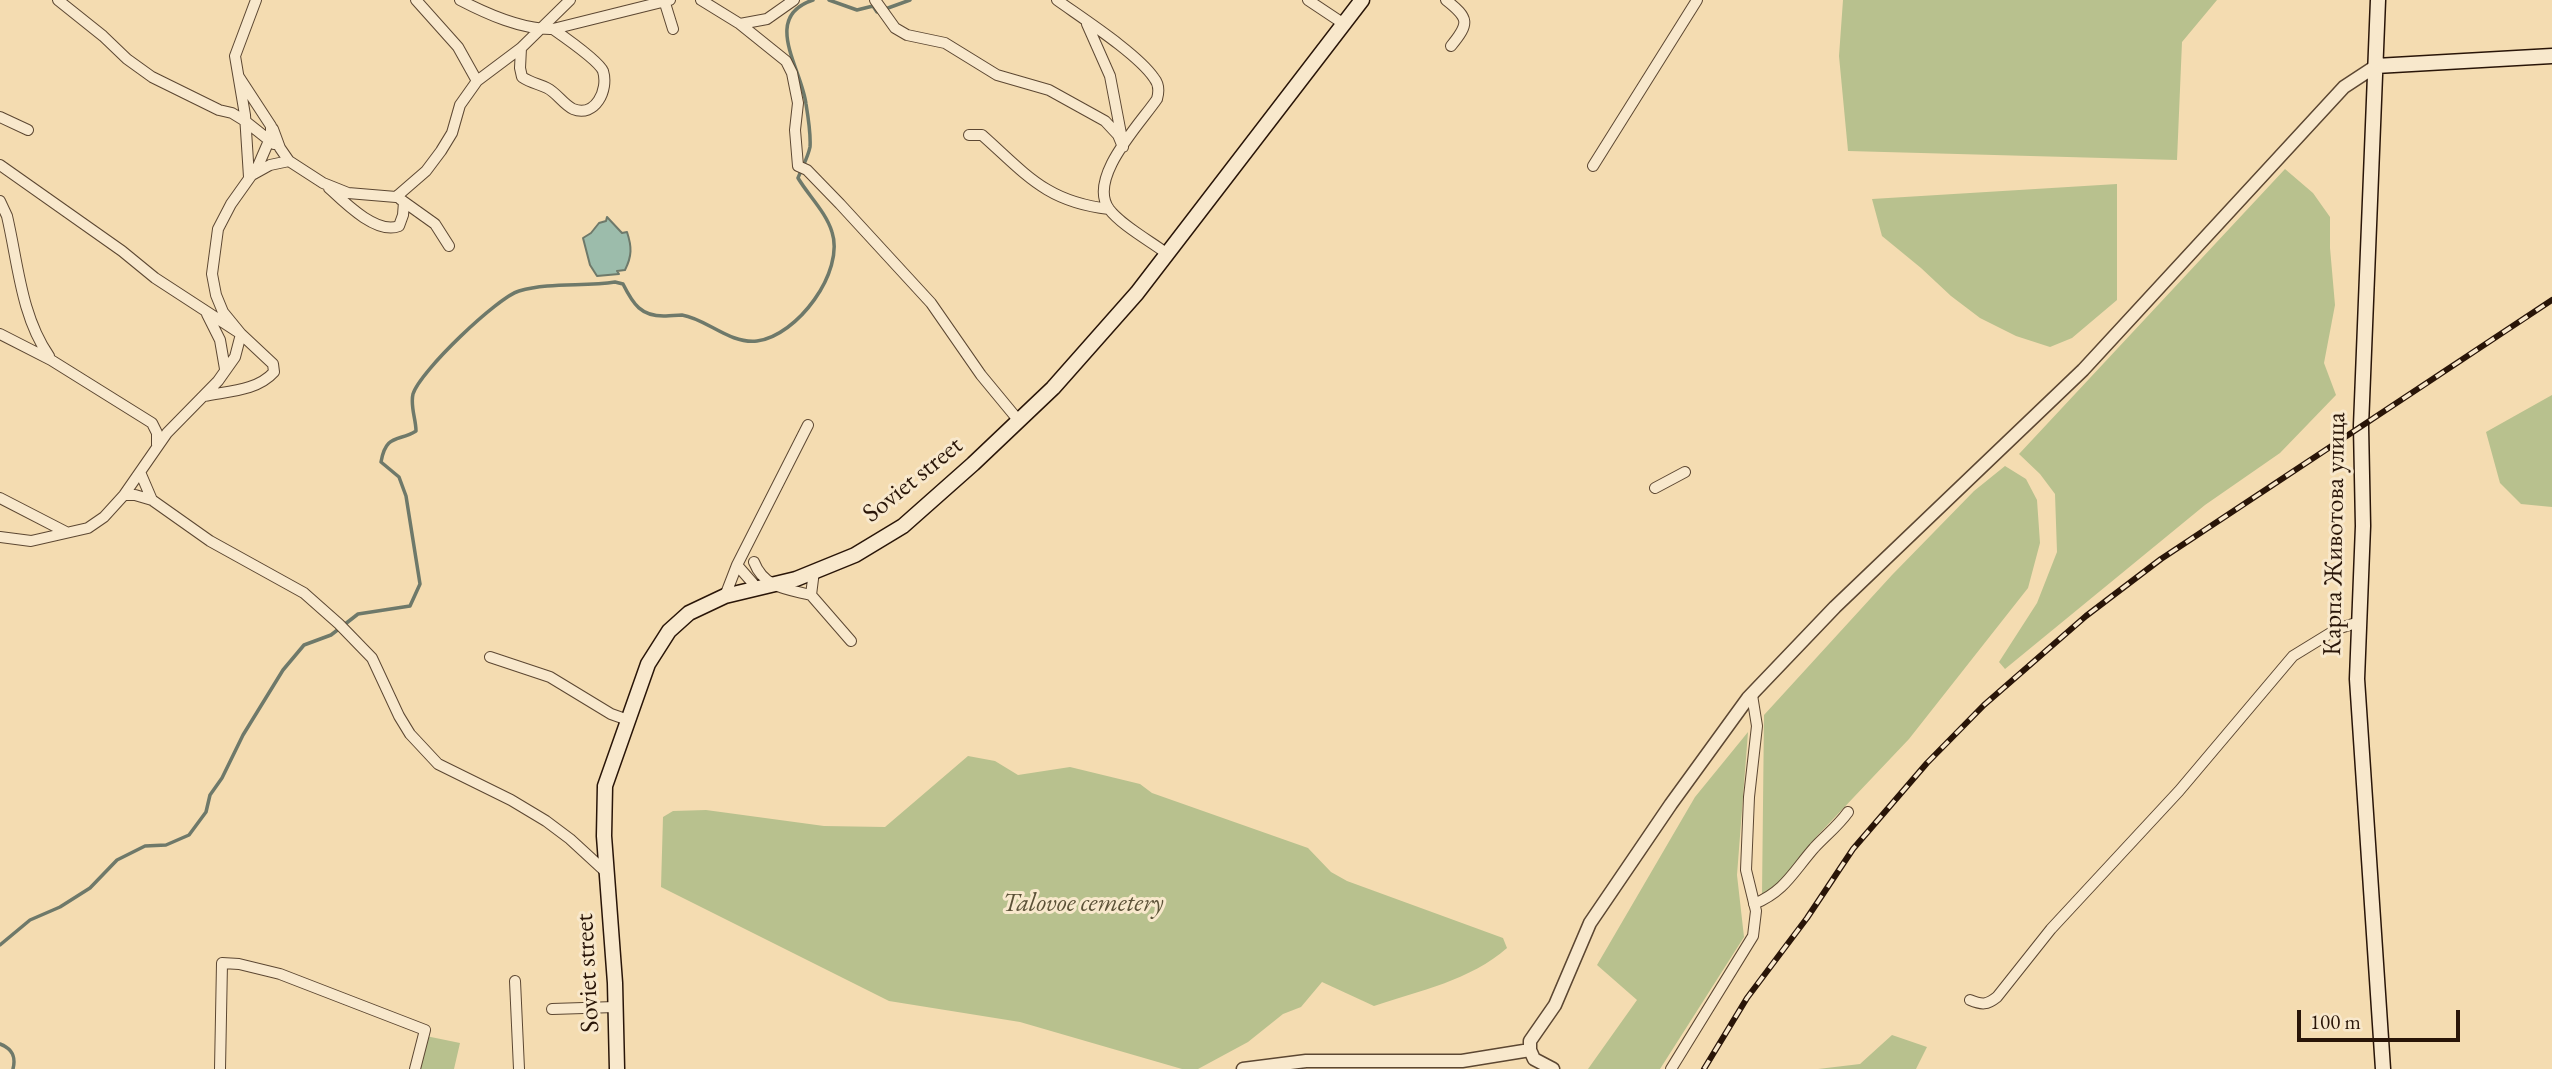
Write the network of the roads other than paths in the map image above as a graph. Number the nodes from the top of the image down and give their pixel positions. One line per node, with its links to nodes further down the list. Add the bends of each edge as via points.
1 (58, 0): 29 (street, via 152,77)
2 (256, 0): 26 (street, via 235,56)
3 (416, 0): 27 (street, via 458,47)
4 (460, 0): 21 (street)
5 (569, 0): 21 (street)
6 (666, 0): 19 (street); 20 (street)
7 (701, 0): 18 (street)
8 (794, 0): 18 (street, via 767,19)
9 (1057, 0): 16 (street)
10 (1308, 0): 17 (street)
11 (1362, 0): 17 (main road, Soviet street)
12 (1446, 0): 22 (street, via 1465,20 1465,29)
13 (1697, 0): 38 (street)
14 (2378, 0): 25 (main road, Карпа Животова улица)
15 (878, 3): 34 (street, via 894,28 945,43 997,75 1049,90 1112,128)
16 (1085, 20): 34 (street, via 1110,76); 34 (street, via 1135,59 1155,78 1159,90)
17 (1344, 23): 45 (main road, Soviet street)
18 (740, 24): 52 (street, via 786,61 792,73 798,103 795,130 803,168 931,303)
19 (553, 29): 21 (street); 23 (street, via 603,71 599,102 589,110 575,110 523,77)
20 (673, 29)
21 (541, 30): 23 (street)
22 (1451, 46)
23 (521, 48): 27 (street)
24 (2552, 56): 25 (main road)
25 (2376, 66): 69 (main road, Карпа Животова улица, via 2361,426); 72 (street, via 2344,87 2083,370 1835,607)
26 (239, 77): 29 (street); 30 (street)
27 (477, 81): 41 (street, via 460,105 441,151)
28 (0, 117): 31 (street)
29 (246, 121): 33 (street); 39 (street)
30 (271, 126): 33 (street); 35 (street)
31 (28, 130)
32 (969, 135): 43 (street, via 982,135 1047,192)
33 (270, 142): 35 (street); 39 (street)
34 (1123, 147): 43 (street, via 1105,174 1103,193)
35 (280, 148): 36 (street)
36 (289, 161): 39 (street); 40 (street)
37 (0, 165): 46 (street)
38 (1593, 166)
39 (249, 177): 48 (street, via 218,229 212,274 223,312)
40 (323, 183): 41 (street, via 356,194); 41 (street, via 378,226 390,229 399,226 403,215)
41 (400, 200): 44 (street, via 435,224)
42 (0, 201): 49 (street, via 31,323)
43 (1109, 209): 45 (street)
44 (449, 246)
45 (1166, 253): 52 (main road, Soviet street, via 1137,293)
46 (207, 314): 48 (street); 50 (street, via 220,340)
47 (0, 334): 49 (street)
48 (241, 334): 50 (street, via 235,357); 51 (street, via 268,356 274,372 257,385)
49 (51, 360): 54 (street, via 152,423)
50 (225, 369): 51 (street)
51 (204, 396): 54 (street)
52 (1019, 421): 65 (main road, Soviet street, via 903,526 855,555)
53 (808, 425): 64 (street)
54 (156, 446): 55 (street)
55 (140, 472): 58 (street); 60 (street)
56 (1685, 472): 57 (street)
57 (1655, 488)
58 (124, 495): 60 (street); 61 (street, via 96,523)
59 (0, 498): 61 (street)
60 (152, 500): 75 (street, via 210,541 304,593 372,658 410,734 438,764 546,821)
61 (66, 532): 62 (street, via 32,541)
62 (0, 537)
63 (754, 562): 66 (street)
64 (737, 565): 66 (street); 68 (street)
65 (814, 572): 66 (main road, Soviet street); 67 (street)
66 (764, 586): 67 (street); 68 (main road, Soviet street)
67 (811, 595): 70 (street)
68 (725, 596): 73 (main road, Soviet street, via 689,612 668,631 648,664)
69 (2359, 622): 78 (street, via 2337,629 2294,656 2179,791 2051,929 1997,997 1989,1004); 89 (main road, Карпа Животова улица, via 2358,693)
70 (851, 641)
71 (490, 657): 73 (street, via 551,677)
72 (1752, 695): 76 (street, via 1756,726 1746,870); 81 (street, via 1590,923 1555,1005 1530,1041)
73 (628, 720): 75 (main road, Soviet street, via 605,786)
74 (1849, 812): 76 (street, via 1779,891)
75 (607, 873): 79 (main road, Soviet street)
76 (1754, 904): 88 (street, via 1755,924 1748,946)
77 (515, 981): 84 (street)
78 (1970, 1000)
79 (615, 1007): 80 (street); 85 (main road, Soviet street)
80 (552, 1009)
81 (1530, 1050): 86 (street, via 1462,1061 1306,1061); 87 (street, via 1534,1059)
82 (220, 1069): 83 (street, via 222,963 279,974 425,1030)
83 (415, 1069)
84 (519, 1069)
85 (617, 1069)
86 (1243, 1069)
87 (1553, 1069)
88 (1671, 1069)
89 (2383, 1069)

